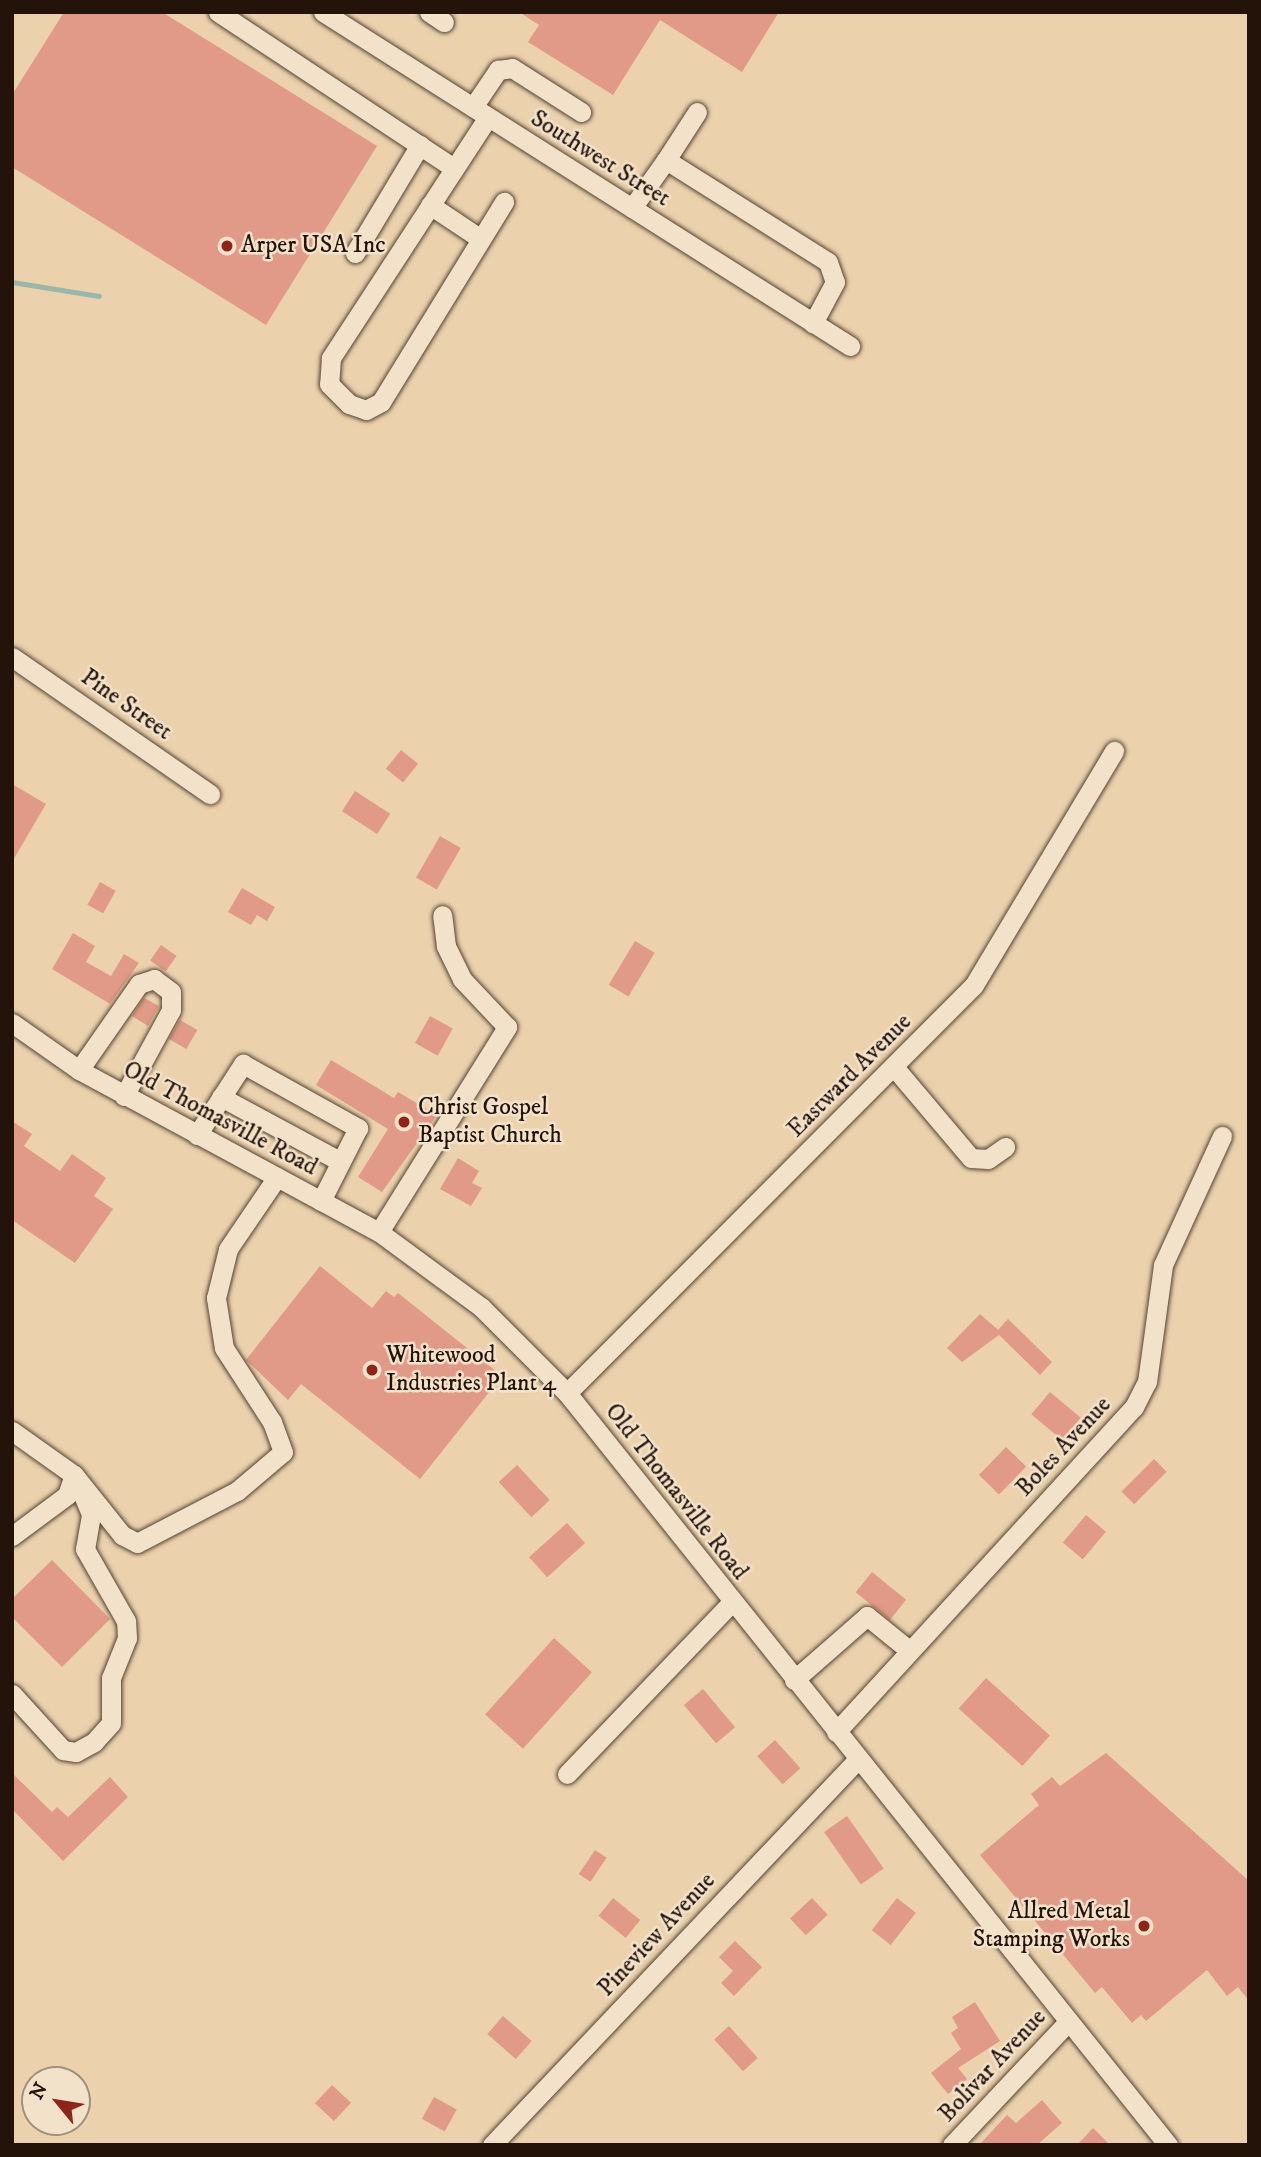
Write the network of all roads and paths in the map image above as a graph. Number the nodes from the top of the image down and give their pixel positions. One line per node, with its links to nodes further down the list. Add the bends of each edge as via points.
1 (218, 12): 6 (street)
2 (323, 12): 3 (street, Southwest Street)
3 (480, 112): 4 (street, via 498,71 512,68); 8 (street); 11 (street, Southwest Street)
4 (581, 112)
5 (697, 112): 7 (street)
6 (421, 145): 8 (street); 13 (street)
7 (666, 160): 11 (street); 14 (street, via 828,262 835,282)
8 (454, 168): 10 (street)
9 (504, 202): 12 (street)
10 (430, 205): 12 (street); 12 (street, via 331,358 329,384 349,404 366,410 381,402)
11 (632, 208): 14 (street, Southwest Street)
12 (481, 239)
13 (355, 253)
14 (813, 323): 15 (street, Southwest Street)
15 (850, 346)
16 (12, 657): 18 (street, Pine Street)
17 (1114, 751): 21 (street, Eastward Avenue, via 1001,947 974,985)
18 (210, 794)
19 (442, 915): 31 (street, via 446,946 462,979 507,1027)
20 (12, 1023): 22 (street, Old Thomasville Road)
21 (894, 1067): 27 (street, via 971,1158 988,1159); 32 (street, Eastward Avenue)
22 (79, 1070): 23 (street, Old Thomasville Road); 23 (street, via 139,984 154,979 171,992 171,1010)
23 (124, 1096): 25 (street, Old Thomasville Road)
24 (221, 1097): 25 (street); 28 (street); 28 (street, via 243,1064 358,1128)
25 (197, 1135): 29 (street, Old Thomasville Road)
26 (1222, 1136): 37 (street, Boles Avenue, via 1163,1265 1147,1382 1134,1407)
27 (1005, 1147)
28 (341, 1162): 30 (street)
29 (277, 1177): 30 (street, Old Thomasville Road); 34 (street, via 228,1248 216,1298 224,1348 272,1422 283,1452 237,1490 137,1543 122,1535)
30 (321, 1201): 31 (street, Old Thomasville Road)
31 (380, 1232): 32 (street, Old Thomasville Road, via 453,1282)
32 (567, 1393): 36 (street, Old Thomasville Road)
33 (12, 1431): 34 (street)
34 (74, 1475): 35 (street, via 67,1494); 39 (street, via 91,1514 85,1549 126,1621 127,1638 111,1678 111,1724 76,1752 63,1749)
35 (12, 1536)
36 (732, 1602): 38 (street, Old Thomasville Road); 42 (street)
37 (910, 1651): 38 (street, via 867,1616); 40 (street, Boles Avenue)
38 (794, 1680): 40 (street, Old Thomasville Road)
39 (12, 1694)
40 (836, 1732): 41 (street, Old Thomasville Road)
41 (858, 1759): 43 (street, Old Thomasville Road); 44 (street, Pineview Avenue)
42 (567, 1774)
43 (1069, 2021): 45 (street, Bolivar Avenue); 46 (street, Old Thomasville Road)
44 (492, 2145)
45 (952, 2145)
46 (1168, 2145)

